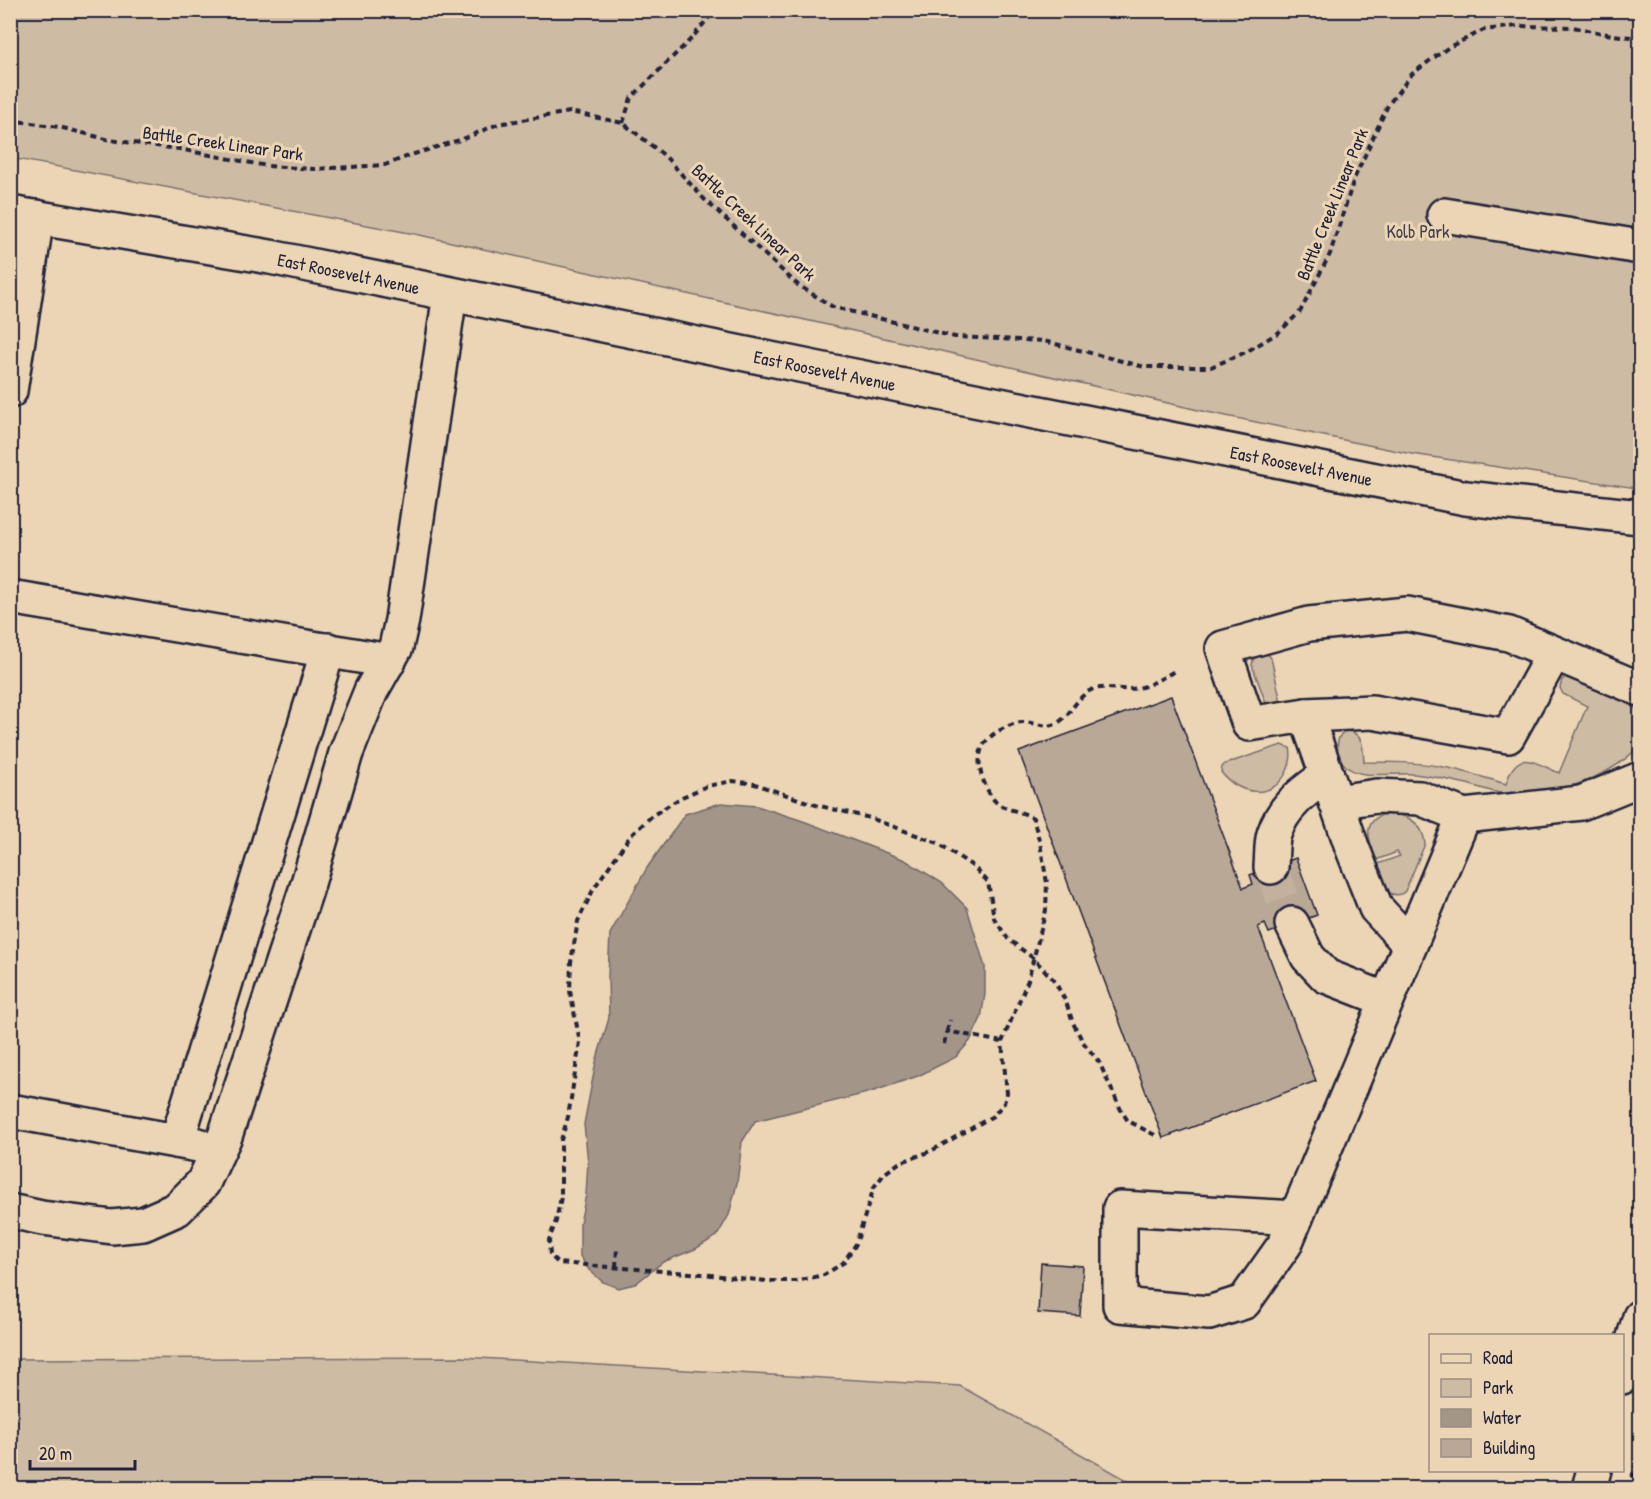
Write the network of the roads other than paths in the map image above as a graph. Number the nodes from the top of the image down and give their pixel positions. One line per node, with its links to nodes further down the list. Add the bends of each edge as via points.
1 (24, 215): 4 (street, East Roosevelt Avenue, via 270,257); 5 (street)
2 (1444, 215): 3 (street)
3 (1641, 247)
4 (450, 294): 6 (street, East Roosevelt Avenue, via 1466,498); 10 (street, via 402,620)
5 (10, 391)
6 (1641, 517)
7 (10, 597): 8 (street)
8 (328, 650): 10 (street); 21 (street)
9 (1554, 653): 11 (street); 12 (street, via 1508,736 1372,712); 12 (street, via 1509,634 1407,614 1309,624 1223,648 1249,724)
10 (389, 661): 22 (street, via 371,691 346,753 306,890)
11 (1641, 689)
12 (1306, 715): 14 (street)
13 (1641, 779): 15 (street, via 1581,803)
14 (1331, 788): 15 (street, via 1420,798); 16 (street, via 1298,796 1283,814 1273,835); 18 (street, via 1376,908)
15 (1464, 816): 18 (street)
16 (1271, 867)
17 (1292, 924): 19 (street, via 1308,957 1326,976)
18 (1410, 945): 19 (street)
19 (1387, 1000): 24 (street)
20 (10, 1111): 21 (street)
21 (177, 1141): 22 (street)
22 (219, 1149): 23 (street, via 203,1183 177,1209 143,1224 112,1227)
23 (10, 1211)
24 (1296, 1218): 24 (street, via 1285,1244 1244,1302 1209,1313 1120,1305 1120,1208)
25 (1641, 1317): 26 (street)
26 (1624, 1374)
27 (1593, 1472): 28 (street)
28 (1589, 1488)

